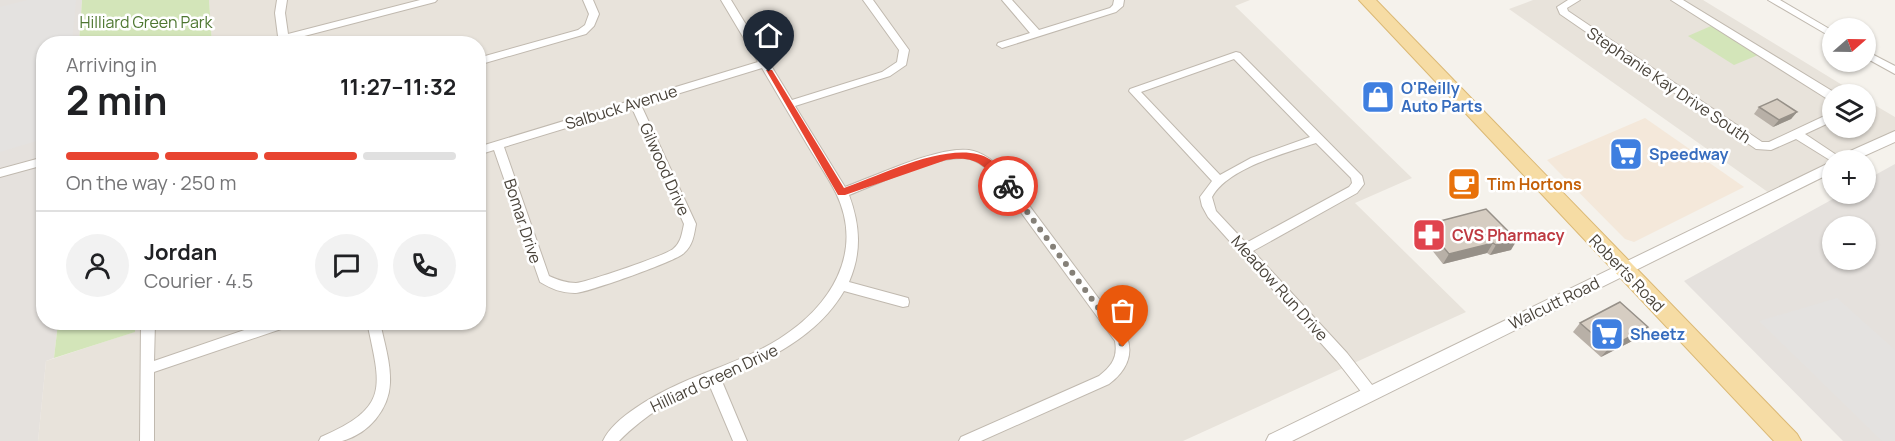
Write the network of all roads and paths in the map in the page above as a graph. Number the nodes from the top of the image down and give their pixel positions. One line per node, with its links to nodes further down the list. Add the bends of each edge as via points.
1 (282, 0): 14 (street)
2 (432, 0): 15 (street)
3 (588, 0): 18 (street, via 594,14 582,32)
4 (726, 0): 19 (street, Hilliard Green Drive)
5 (868, 0): 23 (street, via 904,50 902,63 885,74)
6 (1007, 0): 13 (street)
7 (1119, 0): 13 (street, via 1113,10)
8 (1367, 0): 38 (main road, Roberts Road)
9 (1575, 0): 25 (street, Stephanie Kay Drive South, via 1562,7 1563,12 1753,142 1771,146)
10 (1676, 0): 21 (street)
11 (1773, 0): 12 (street)
12 (1822, 29)
13 (1037, 34): 16 (street)
14 (283, 36)
15 (301, 36)
16 (1002, 45)
17 (1876, 60): 20 (street)
18 (486, 61)
19 (764, 64): 22 (street, Salbuck Avenue); 23 (street, Hilliard Green Drive)
20 (1895, 71)
21 (1822, 90)
22 (635, 103): 28 (street, Salbuck Avenue); 40 (street, Gilwood Drive, via 690,225 690,234 678,252 663,259 589,285)
23 (788, 105): 36 (street, Hilliard Green Drive)
24 (1822, 122): 25 (street)
25 (1797, 134): 30 (street)
26 (1895, 136): 31 (street)
27 (1318, 138): 35 (street); 35 (street, via 1236,55 1134,91); 37 (street, via 1356,176 1358,184)
28 (498, 145): 29 (street, Salbuck Avenue); 40 (street, Bomar Drive, via 539,271 544,279)
29 (486, 149)
30 (1822, 150)
31 (1865, 150)
32 (36, 163): 34 (street)
33 (1822, 171): 38 (street, Walcutt Road)
34 (0, 173)
35 (1218, 180): 37 (street, Meadow Run Drive, via 1206,197 1208,208)
36 (842, 193): 39 (street, Hilliard Green Drive, via 854,236); 52 (street, via 945,157 963,154 981,158 996,171 1117,333 1123,347 1122,361 1114,373)
37 (1245, 249): 47 (street, Meadow Run Drive)
38 (1623, 269): 47 (street, Walcutt Road); 54 (main road, Roberts Road)
39 (842, 285): 41 (street); 46 (street, Hilliard Green Drive, via 825,310 802,332 779,348)
40 (560, 287)
41 (903, 302)
42 (148, 330): 45 (street)
43 (262, 330): 45 (street)
44 (374, 330): 49 (street, via 384,388 379,406 354,429)
45 (148, 369): 48 (street)
46 (713, 377): 50 (street, Hilliard Green Drive, via 647,408); 51 (street)
47 (1371, 394): 53 (street, Walcutt Road)
48 (147, 441)
49 (326, 441)
50 (610, 441)
51 (740, 441)
52 (966, 441)
53 (1275, 441)
54 (1789, 441)

